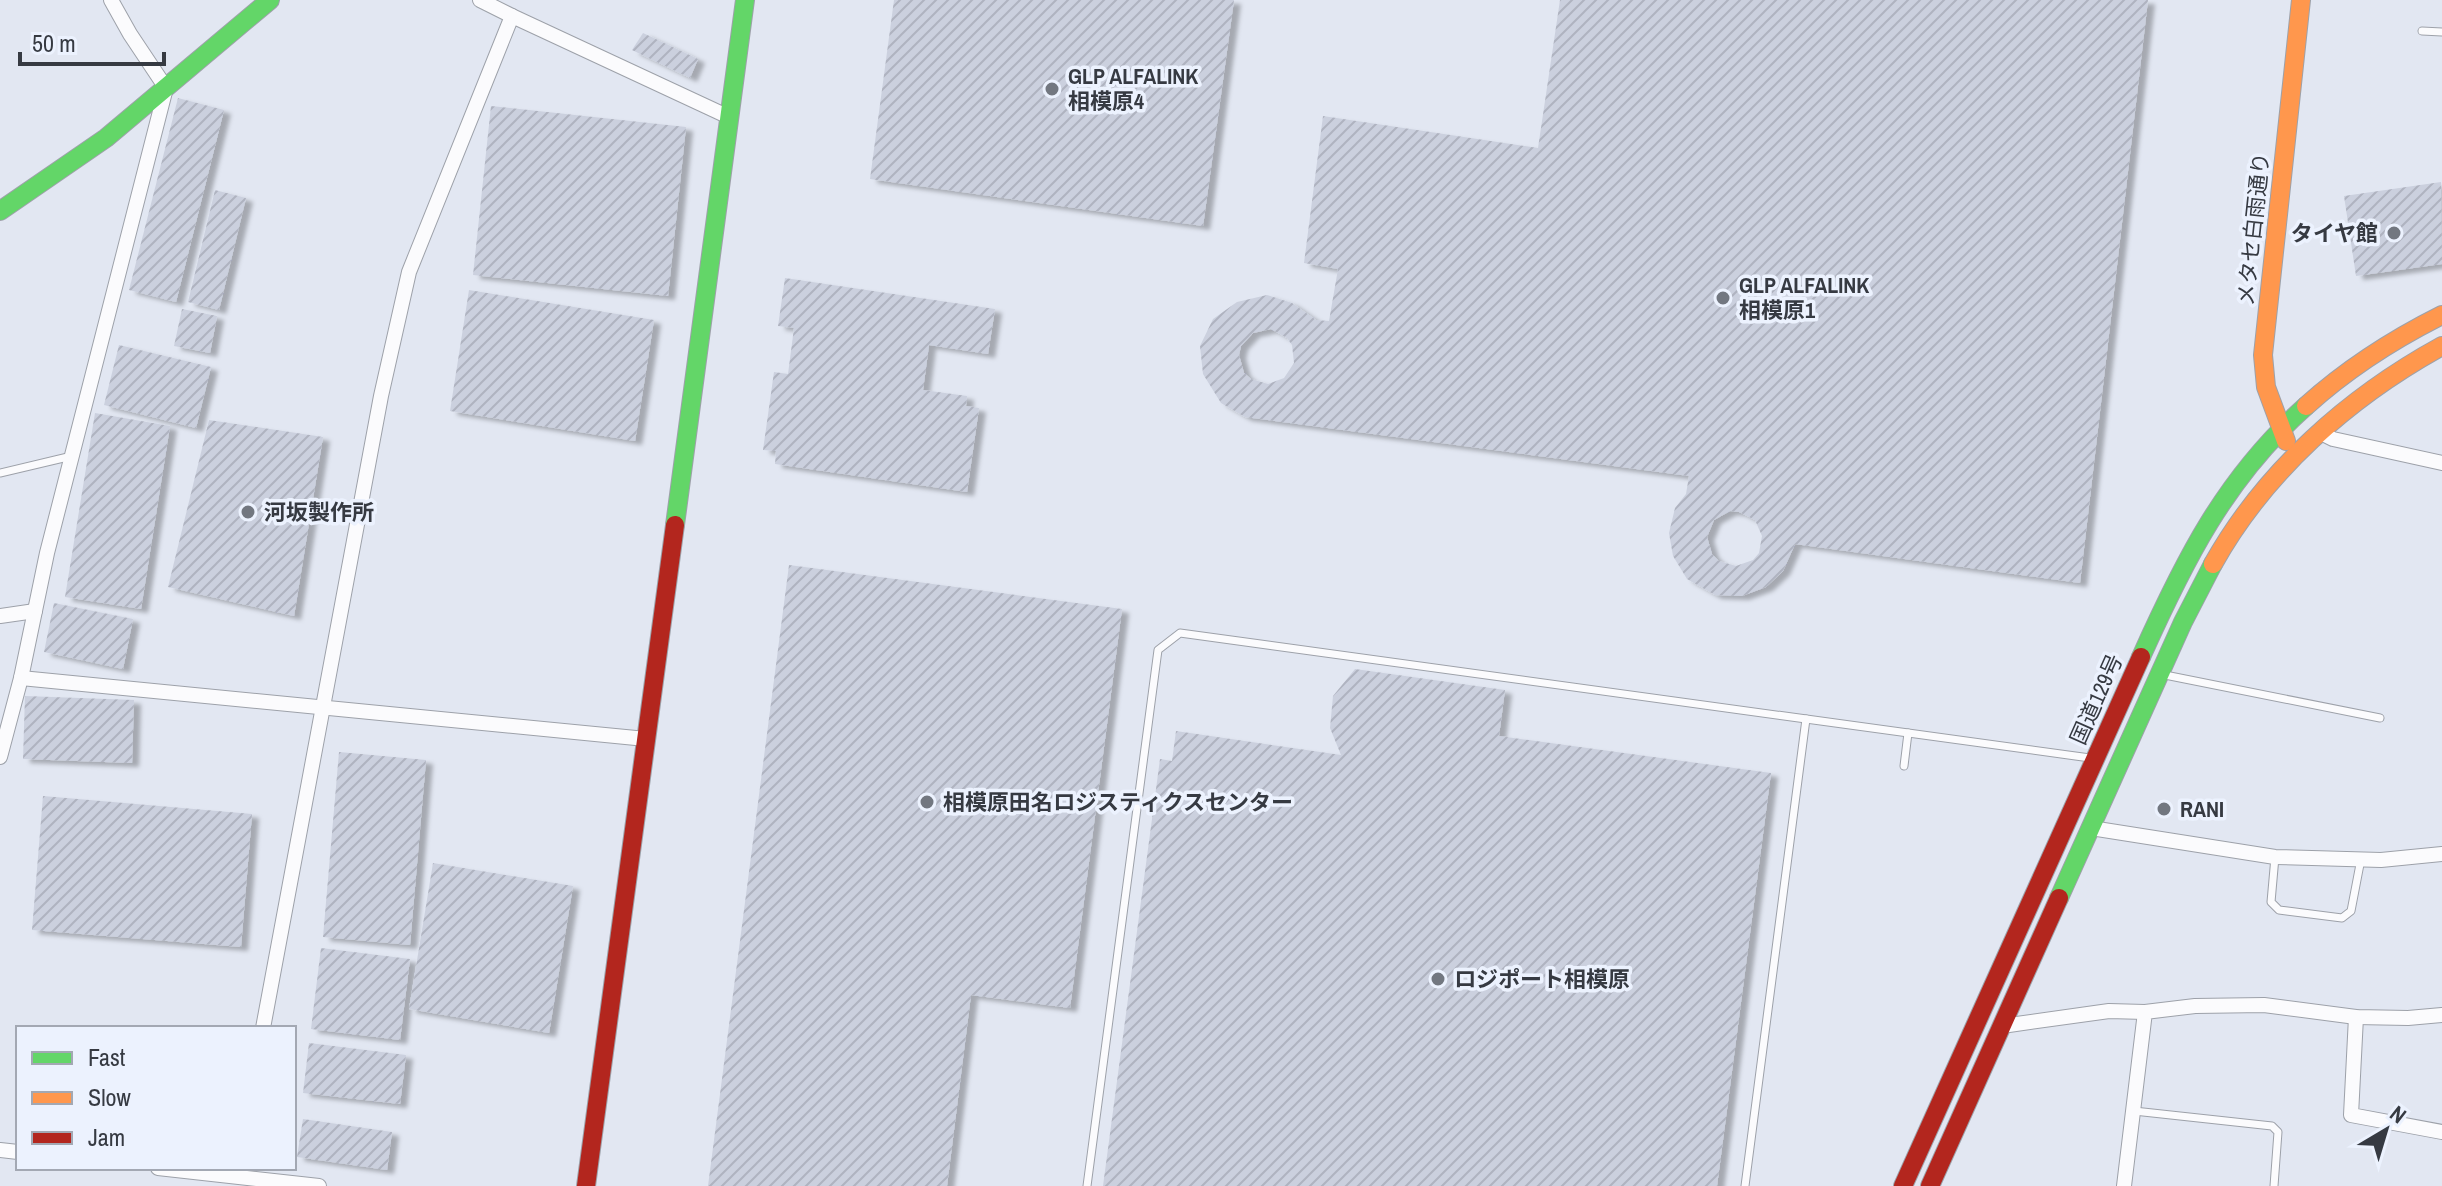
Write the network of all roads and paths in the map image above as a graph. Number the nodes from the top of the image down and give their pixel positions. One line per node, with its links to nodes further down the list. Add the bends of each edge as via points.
1 (111, 0): 9 (street)
2 (270, 0): 9 (main road)
3 (480, 0): 6 (street)
4 (745, 0): 10 (main road)
5 (2301, 0): 14 (main road, メタセ白雨通り, via 2263,355 2266,387)
6 (512, 16): 10 (street); 25 (street, via 409,272)
7 (2422, 31): 8 (lane)
8 (2442, 32)
9 (166, 88): 11 (main road, via 46,184); 16 (street)
10 (729, 117): 29 (main road)
11 (0, 211)
12 (2442, 315): 14 (main road, 国道129号, via 2381,348)
13 (2442, 346): 15 (main road, via 2352,403)
14 (2281, 429): 17 (main road, メタセ白雨通り); 31 (main road, 国道129号, via 2188,556)
15 (2321, 433): 17 (main road); 18 (street)
16 (73, 456): 19 (lane); 20 (street)
17 (2292, 459): 22 (main road, via 2234,529)
18 (2442, 463)
19 (0, 473)
20 (35, 611): 21 (street); 23 (street)
21 (0, 616)
22 (2159, 674): 26 (lane); 33 (main road)
23 (21, 678): 24 (street); 25 (street)
24 (7, 698): 30 (street)
25 (324, 710): 29 (street); 40 (street)
26 (2380, 718)
27 (1806, 719): 28 (lane); 49 (lane, via 1180,633 1158,650); 50 (lane)
28 (1908, 733): 31 (lane); 32 (lane)
29 (646, 739): 48 (main road)
30 (0, 757)
31 (2096, 759): 46 (main road, 国道129号)
32 (1904, 766)
33 (2091, 828): 35 (street); 41 (main road)
34 (2442, 854): 36 (street)
35 (2275, 857): 36 (street); 36 (lane, via 2271,902 2279,910 2342,918 2351,911)
36 (2361, 859)
37 (2145, 1012): 39 (street, via 2264,1005); 41 (street, via 2109,1011); 42 (street)
38 (2442, 1015): 39 (street)
39 (2356, 1017): 43 (street, via 2351,1115)
40 (263, 1026)
41 (2001, 1026): 51 (main road)
42 (2134, 1111): 52 (street); 53 (lane, via 2272,1126 2278,1132)
43 (2442, 1132)
44 (197, 1170): 45 (street)
45 (236, 1172): 47 (street)
46 (1904, 1182)
47 (319, 1186)
48 (586, 1186)
49 (1087, 1186)
50 (1745, 1186)
51 (1930, 1186)
52 (2124, 1186)
53 (2274, 1186)

